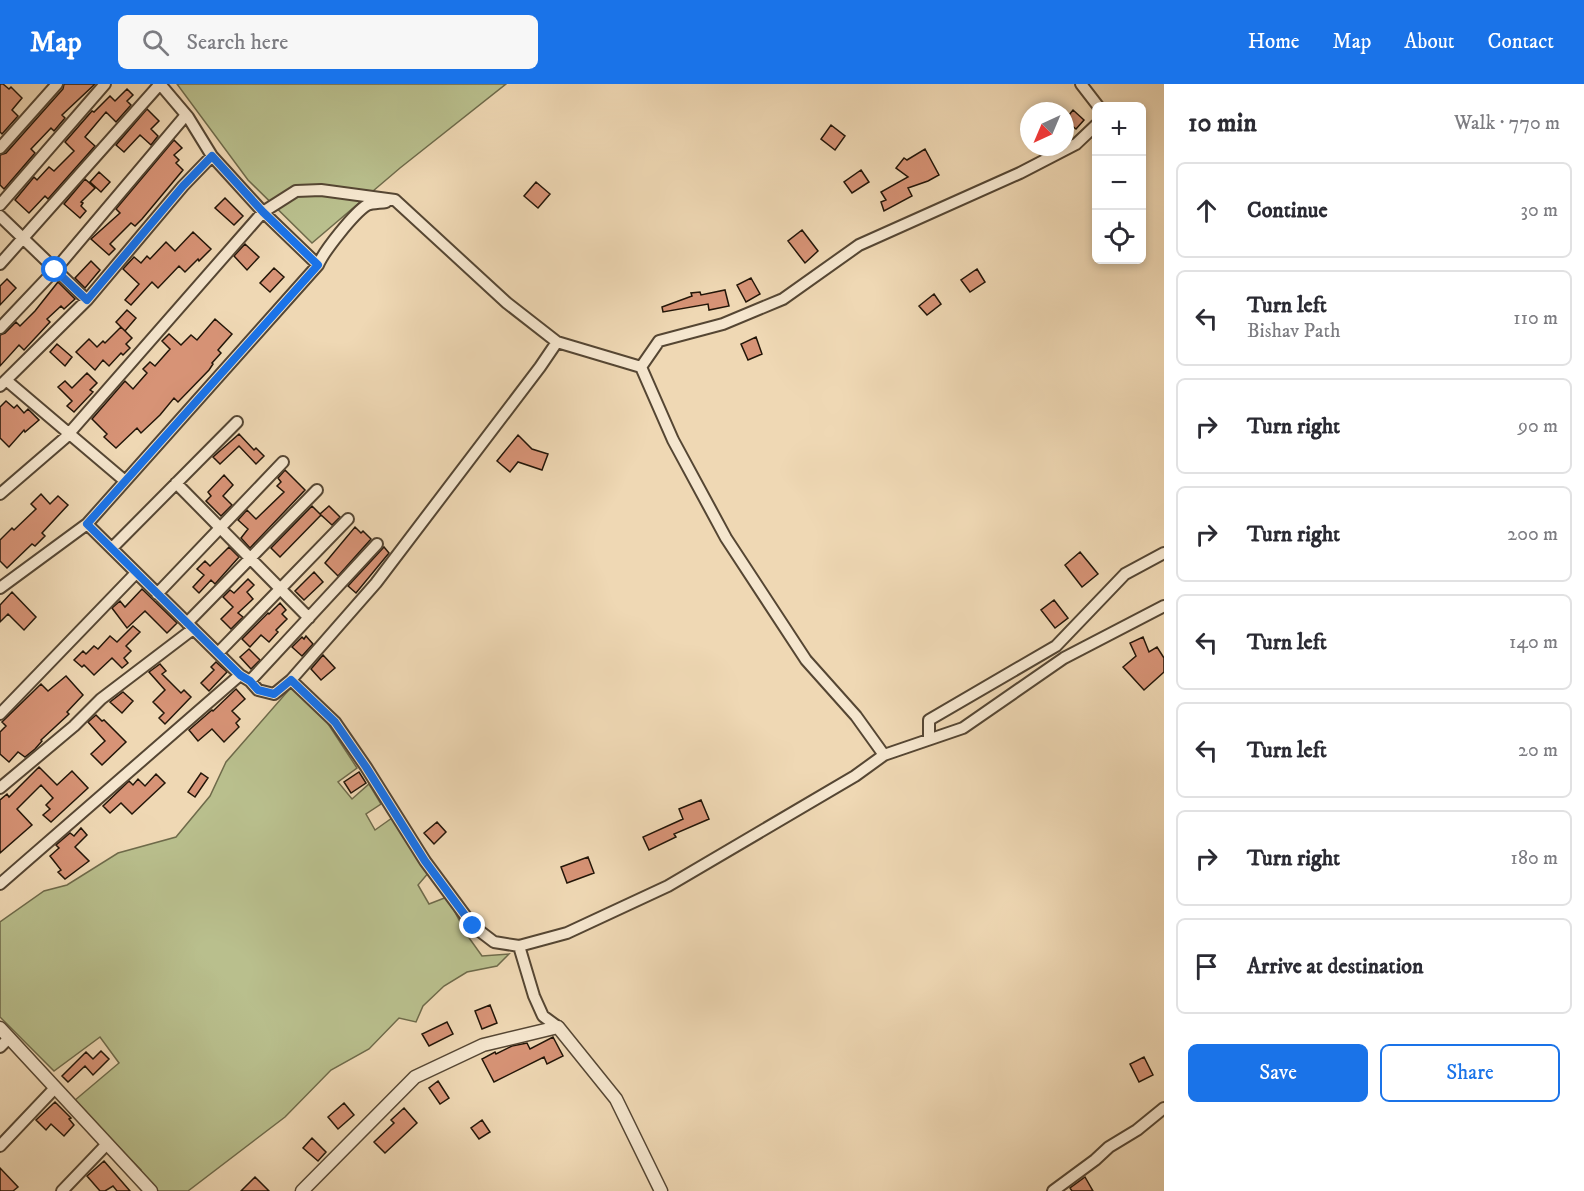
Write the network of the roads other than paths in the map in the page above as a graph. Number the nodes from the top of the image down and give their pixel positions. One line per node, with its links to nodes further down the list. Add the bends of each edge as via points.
1 (57, 84): 8 (street)
2 (105, 84): 11 (street)
3 (160, 84): 6 (street); 14 (street)
4 (1082, 84): 5 (street)
5 (1095, 102)
6 (186, 115): 9 (street); 17 (street)
7 (1092, 129): 21 (street, via 1076,144 1020,173 859,245 783,299 723,324 659,340)
8 (0, 148)
9 (212, 156): 12 (street); 18 (street)
10 (395, 200): 12 (street, via 321,190 296,191); 16 (street, via 367,205 323,253); 20 (street, via 507,303)
11 (0, 205)
12 (263, 212): 16 (street); 24 (street)
13 (0, 216): 14 (street)
14 (23, 239): 15 (street); 17 (street)
15 (0, 264)
16 (318, 265): 26 (street)
17 (55, 270): 18 (street); 19 (street)
18 (87, 300): 22 (street)
19 (0, 328)
20 (556, 342): 21 (street); 46 (street, via 376,583)
21 (641, 367): 50 (street, via 673,440 726,538 806,660 856,716)
22 (3, 383): 24 (street)
23 (237, 422): 27 (street)
24 (69, 434): 26 (street); 29 (street)
25 (283, 462): 32 (street)
26 (125, 482): 31 (street)
27 (176, 483): 32 (street); 34 (street)
28 (317, 490): 36 (street)
29 (0, 494)
30 (348, 519): 39 (street)
31 (87, 524): 34 (street); 38 (street)
32 (220, 529): 36 (street); 40 (street)
33 (376, 544): 42 (street)
34 (112, 548): 37 (street)
35 (1164, 553): 49 (street, via 1125,574 1056,646 929,720)
36 (250, 559): 39 (street); 43 (street)
37 (136, 573): 40 (street); 48 (street)
38 (0, 588)
39 (280, 589): 42 (street); 44 (street)
40 (158, 594): 43 (street)
41 (1164, 606): 49 (street, via 1064,658 963,728)
42 (309, 618): 47 (street)
43 (190, 626): 44 (street); 51 (street)
44 (218, 653): 45 (street)
45 (240, 675): 47 (street); 52 (street)
46 (291, 680): 47 (street, via 274,694 258,690); 53 (street, via 335,722 425,861 473,926 494,942)
47 (250, 681)
48 (0, 714)
49 (930, 739): 50 (street)
50 (884, 755): 53 (street, via 668,886 567,933)
51 (0, 788)
52 (0, 884)
53 (519, 946): 55 (street, via 543,1016)
54 (0, 1028): 56 (street)
55 (558, 1028): 63 (street, via 483,1045 415,1077); 64 (street, via 616,1099)
56 (4, 1042): 57 (street)
57 (55, 1088): 59 (street); 60 (street)
58 (1164, 1108): 65 (street)
59 (107, 1144): 61 (street); 62 (street)
60 (0, 1146)
61 (62, 1191)
62 (151, 1191)
63 (302, 1191)
64 (661, 1191)
65 (1053, 1191)

